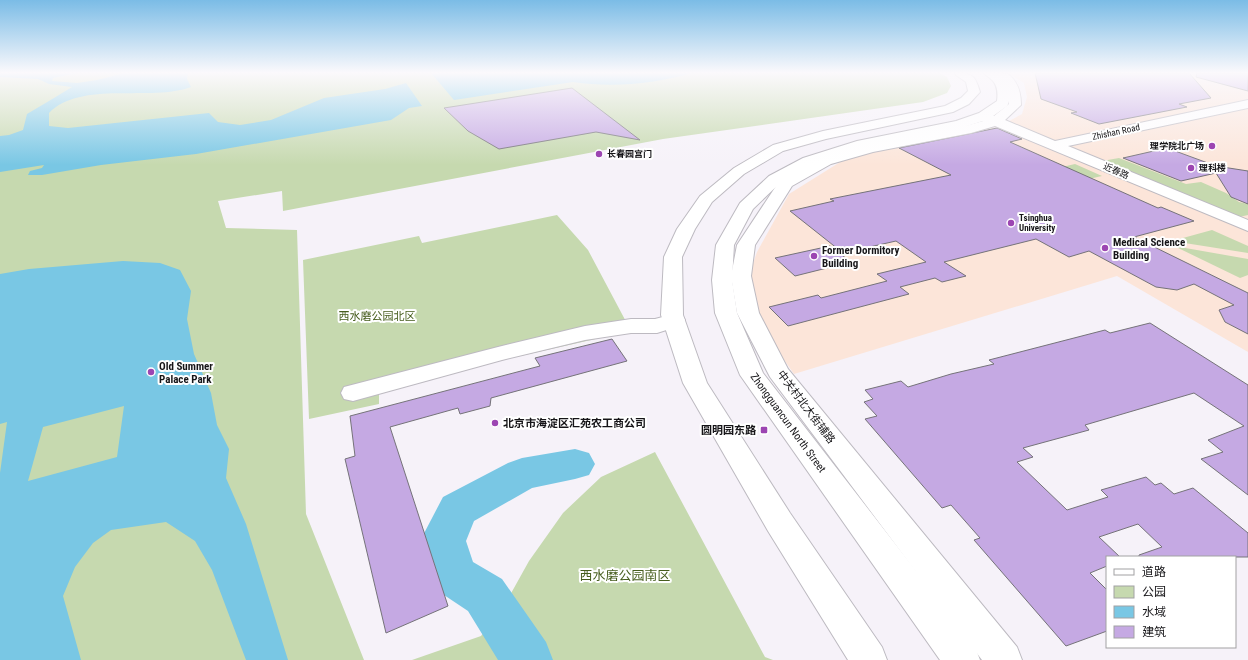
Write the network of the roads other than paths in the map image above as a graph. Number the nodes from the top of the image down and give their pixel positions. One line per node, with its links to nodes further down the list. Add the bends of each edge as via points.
1 (959, 104): 8 (main road, via 949,109 823,134 778,148 739,170 706,199 686,229 673,257)
2 (1002, 104): 5 (main road, Zhongguancun North Street)
3 (1015, 104): 5 (main road, 中关村北大街辅路)
4 (1248, 104): 6 (main road, Zhishan Road)
5 (990, 119): 6 (main road, 近春路); 11 (main road, Zhongguancun North Street, via 857,145 808,161 775,179 746,207 726,245 722,280 726,313 752,375); 12 (main road, 中关村北大街辅路, via 971,129 870,148 826,161 786,183 746,245 741,276 748,313 778,372)
6 (1055, 145): 7 (main road, 近春路)
7 (1248, 226)
8 (674, 320): 9 (main road, via 657,326 632,326 585,333); 10 (main road, via 695,383 779,522)
9 (353, 393)
10 (869, 660)
11 (962, 660)
12 (1004, 660)

